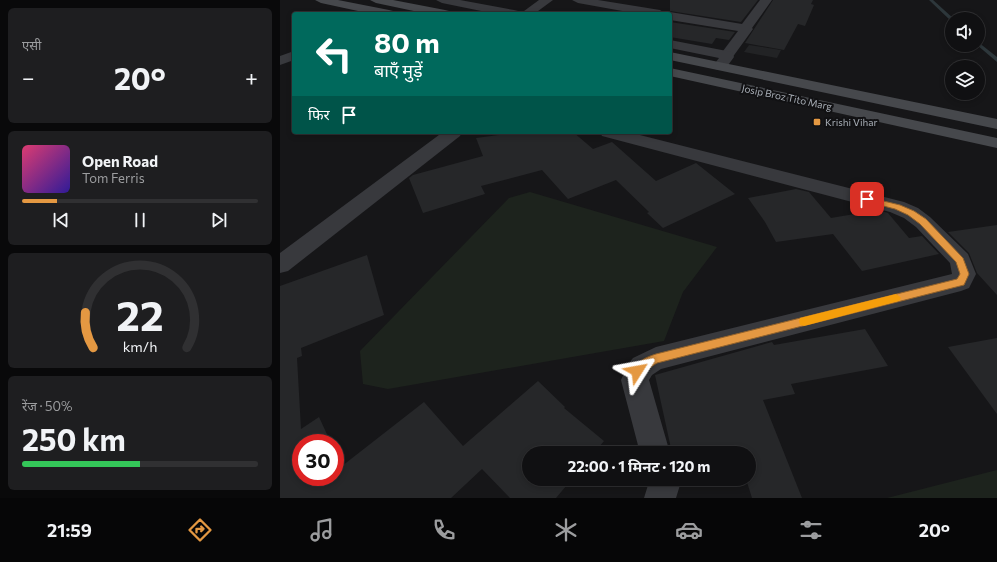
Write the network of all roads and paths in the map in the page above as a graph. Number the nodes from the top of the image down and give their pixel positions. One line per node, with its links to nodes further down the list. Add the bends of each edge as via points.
1 (321, 0): 7 (main road)
2 (376, 0): 8 (main road)
3 (442, 0): 9 (street)
4 (547, 0): 10 (street)
5 (578, 0): 11 (street)
6 (766, 0): 13 (street)
7 (379, 12)
8 (435, 12)
9 (504, 12)
10 (529, 12)
11 (648, 12)
12 (672, 16): 13 (street)
13 (747, 29): 20 (street)
14 (672, 45): 20 (street)
15 (280, 49): 16 (street)
16 (292, 53)
17 (292, 55): 19 (street)
18 (672, 56): 20 (main road, Josip Broz Tito Marg)
19 (280, 61)
20 (724, 61): 22 (main road, Josip Broz Tito Marg)
21 (672, 72): 25 (main road, Josip Broz Tito Marg)
22 (997, 124)
23 (451, 134): 26 (street)
24 (616, 134): 27 (street, via 897,207 923,222 960,260 964,274 961,282 646,363 637,371 635,380)
25 (997, 142)
26 (280, 265)
27 (653, 446)
28 (664, 486): 29 (street)
29 (660, 498)

